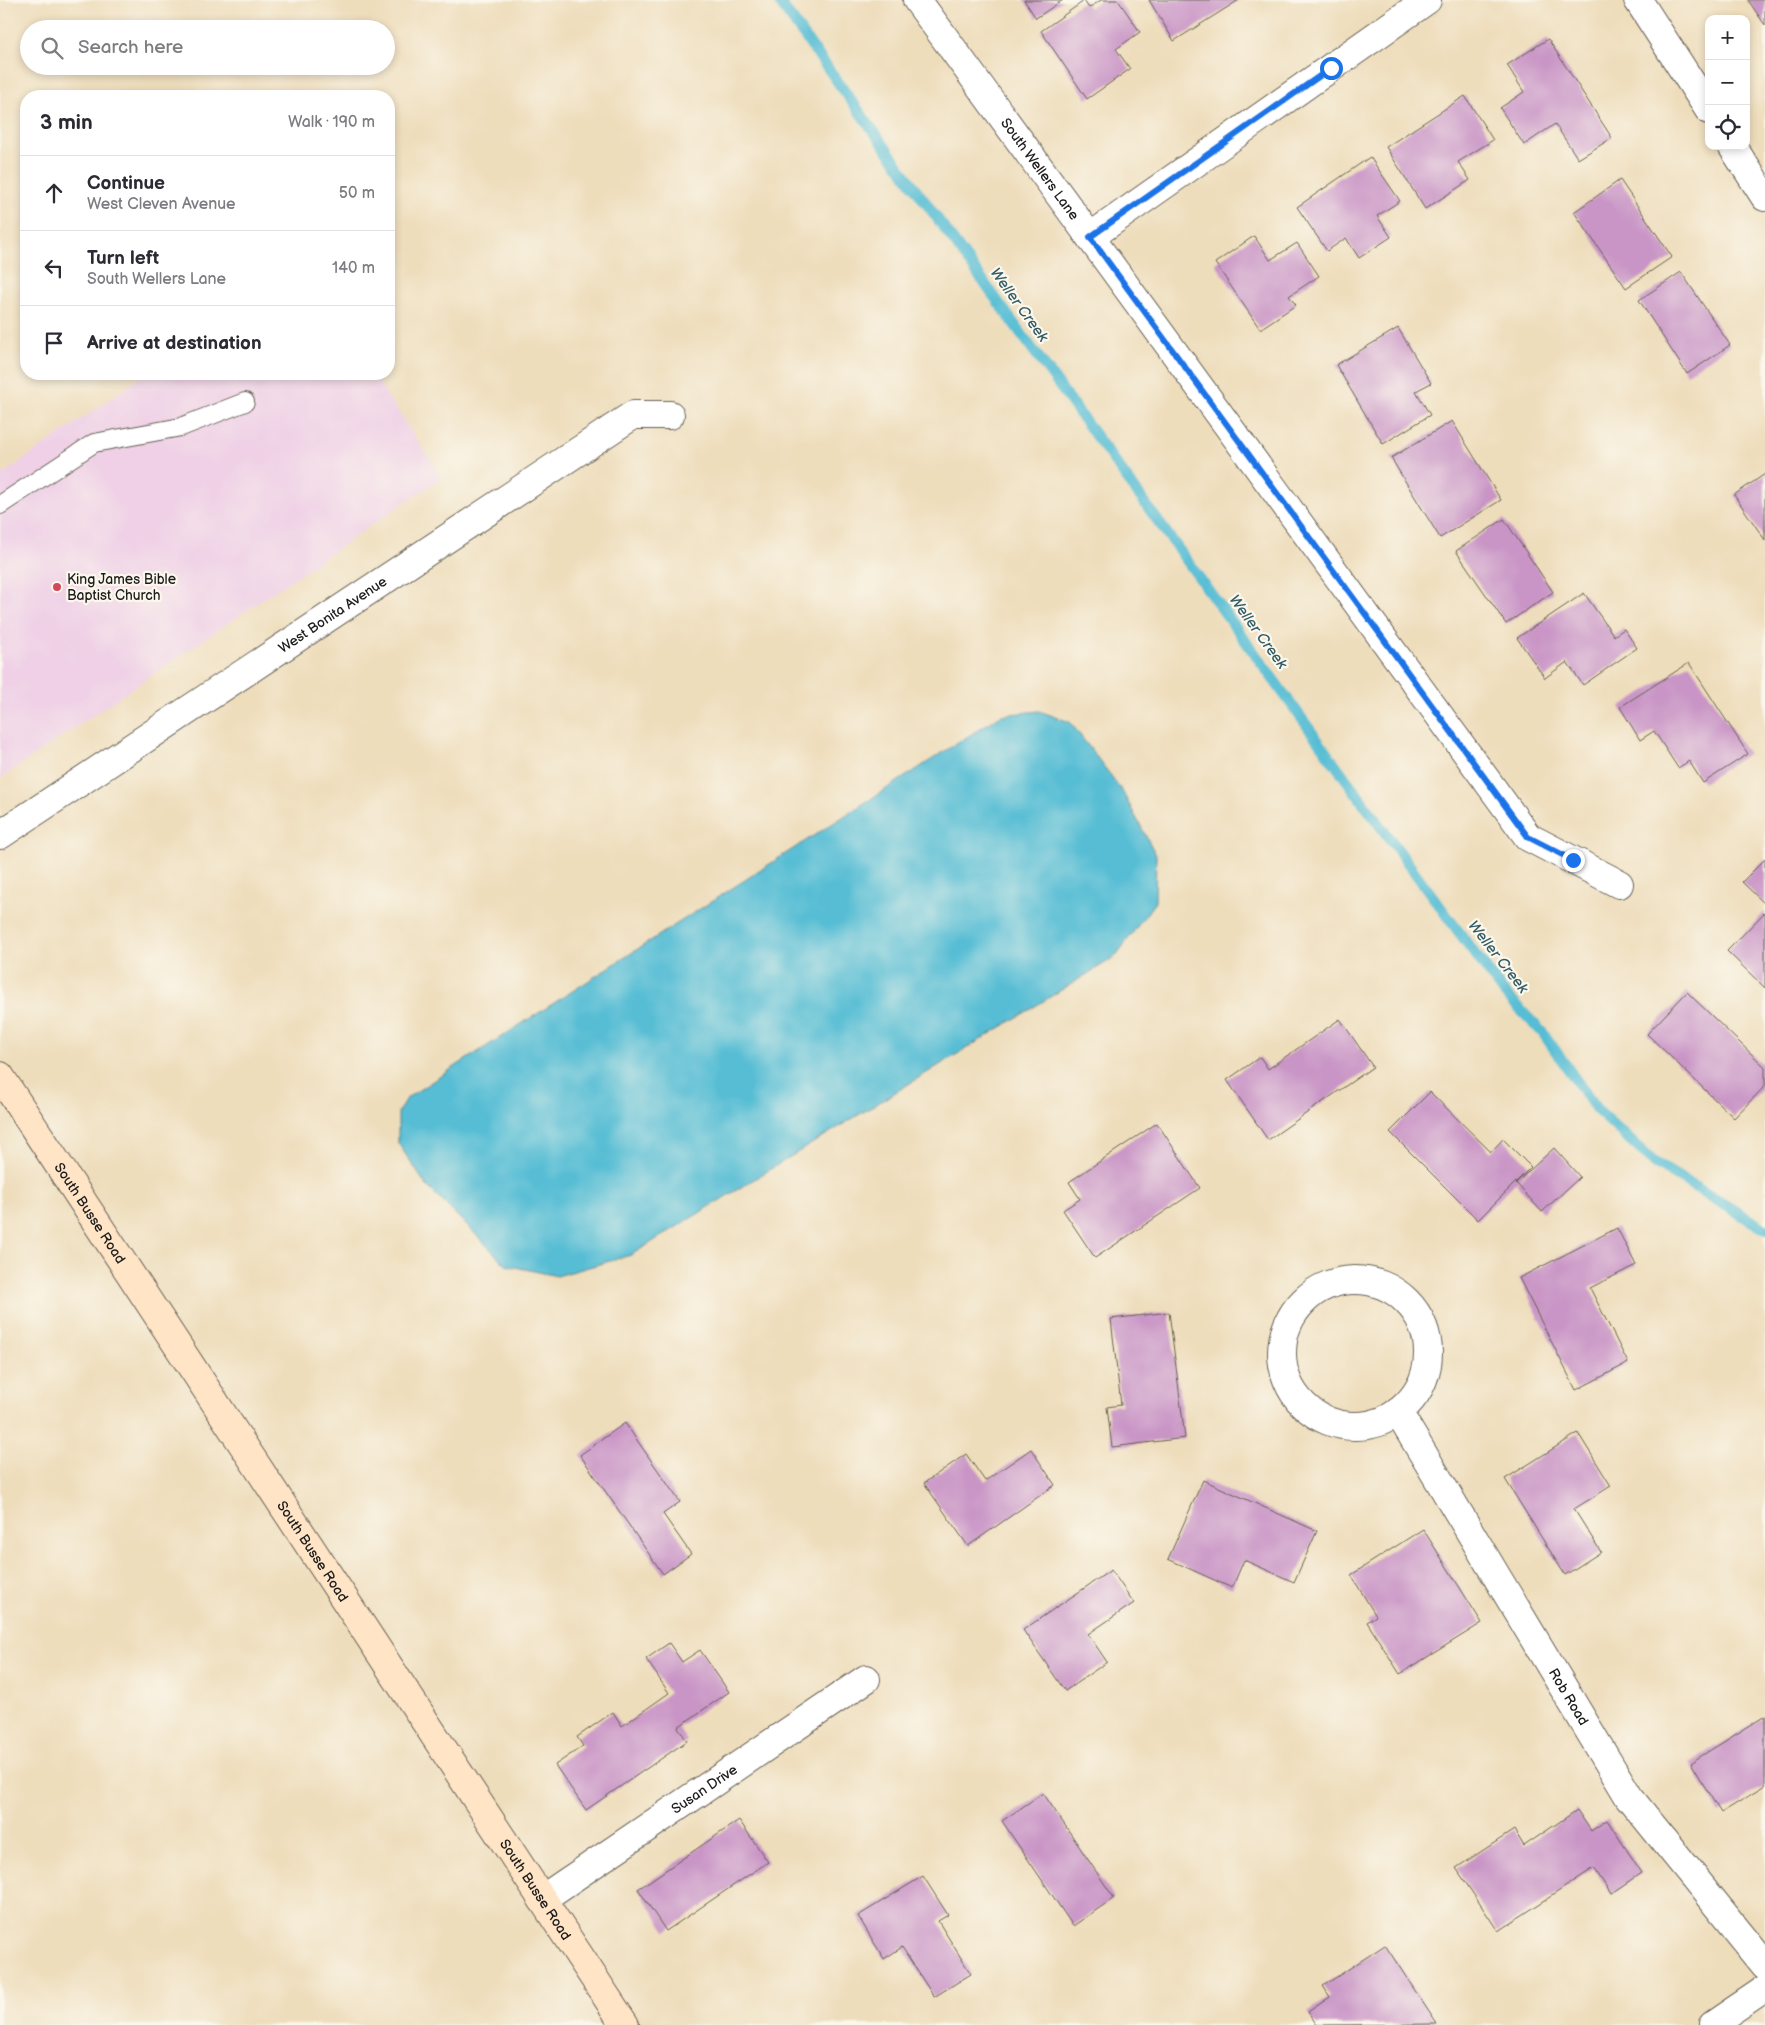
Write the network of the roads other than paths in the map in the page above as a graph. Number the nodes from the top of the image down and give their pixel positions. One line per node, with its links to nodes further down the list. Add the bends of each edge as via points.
1 (917, 0): 7 (street, South Wellers Lane)
2 (1427, 0): 7 (street)
3 (1638, 0): 4 (street)
4 (1706, 105)
5 (1735, 150): 6 (street)
6 (1765, 197)
7 (1090, 237): 12 (street, South Wellers Lane, via 1528,837)
8 (245, 402): 10 (lane, via 181,427 94,443)
9 (670, 415): 11 (street, West Bonita Avenue, via 633,415)
10 (0, 505)
11 (0, 835)
12 (1619, 884)
13 (0, 1076): 16 (main road, South Busse Road)
14 (1398, 1412): 14 (street, via 1416,1394 1426,1372 1429,1348 1423,1324 1415,1310 1391,1288 1368,1280 1343,1280 1319,1288 1300,1303 1287,1323 1281,1347 1283,1370 1293,1392 1309,1410 1330,1422 1353,1426 1376,1423); 17 (street, Rob Road, via 1629,1797)
15 (866, 1679): 16 (street, Susan Drive)
16 (542, 1899): 19 (main road, South Busse Road)
17 (1765, 1966)
18 (1765, 1989): 20 (street)
19 (625, 2025)
20 (1712, 2025)

